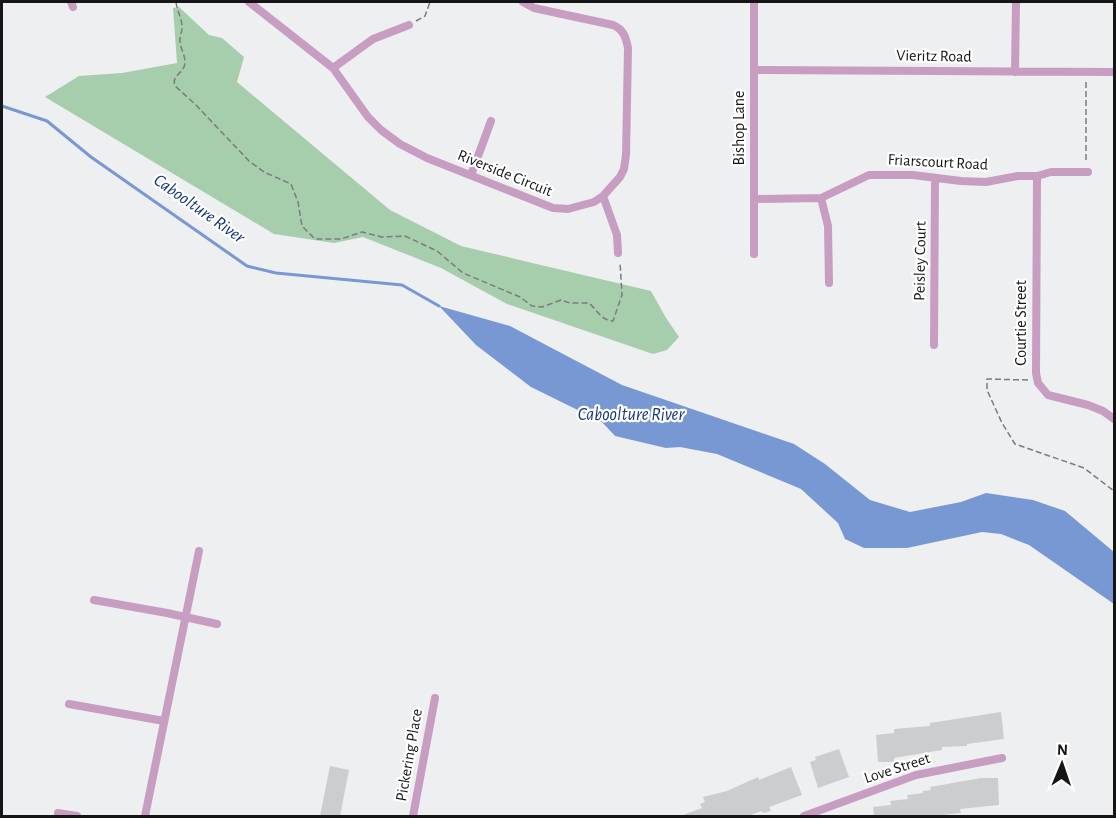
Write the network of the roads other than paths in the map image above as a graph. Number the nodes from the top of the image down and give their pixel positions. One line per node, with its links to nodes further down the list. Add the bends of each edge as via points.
1 (249, 2): 6 (street, Riverside Circuit)
2 (523, 2): 15 (street, Riverside Circuit, via 534,8 613,25 626,39 625,162 620,177)
3 (754, 2): 7 (street, Bishop Lane)
4 (1016, 2): 8 (street)
5 (409, 26): 6 (street, via 372,39)
6 (333, 68): 12 (street, Riverside Circuit, via 381,130 427,158)
7 (754, 70): 8 (street, Vieritz Road); 17 (street, Bishop Lane)
8 (1015, 72): 9 (street, Vieritz Road)
9 (1114, 72)
10 (491, 121): 12 (street)
11 (1087, 172): 13 (street, Friarscourt Road)
12 (471, 175): 15 (street, Riverside Circuit, via 552,208 581,207)
13 (1037, 176): 14 (street, Friarscourt Road, via 986,182); 22 (street, Courtie Street, via 1038,383 1048,395 1088,405)
14 (936, 178): 16 (street, Friarscourt Road, via 869,175); 21 (street, Peisley Court)
15 (603, 196): 18 (street, via 617,235)
16 (821, 198): 17 (street, Friarscourt Road); 20 (street, via 828,226)
17 (754, 199): 19 (street, Bishop Lane)
18 (618, 253)
19 (753, 254)
20 (829, 283)
21 (934, 345)
22 (1114, 419)
23 (199, 551): 25 (street)
24 (94, 600): 25 (street)
25 (185, 617): 26 (street); 29 (street)
26 (217, 624)
27 (435, 698): 34 (street, Pickering Place)
28 (69, 704): 29 (street)
29 (164, 721): 33 (street)
30 (1002, 758): 35 (street, Love Street, via 916,775)
31 (58, 813): 32 (street)
32 (77, 816)
33 (145, 816)
34 (413, 816)
35 (804, 816)

